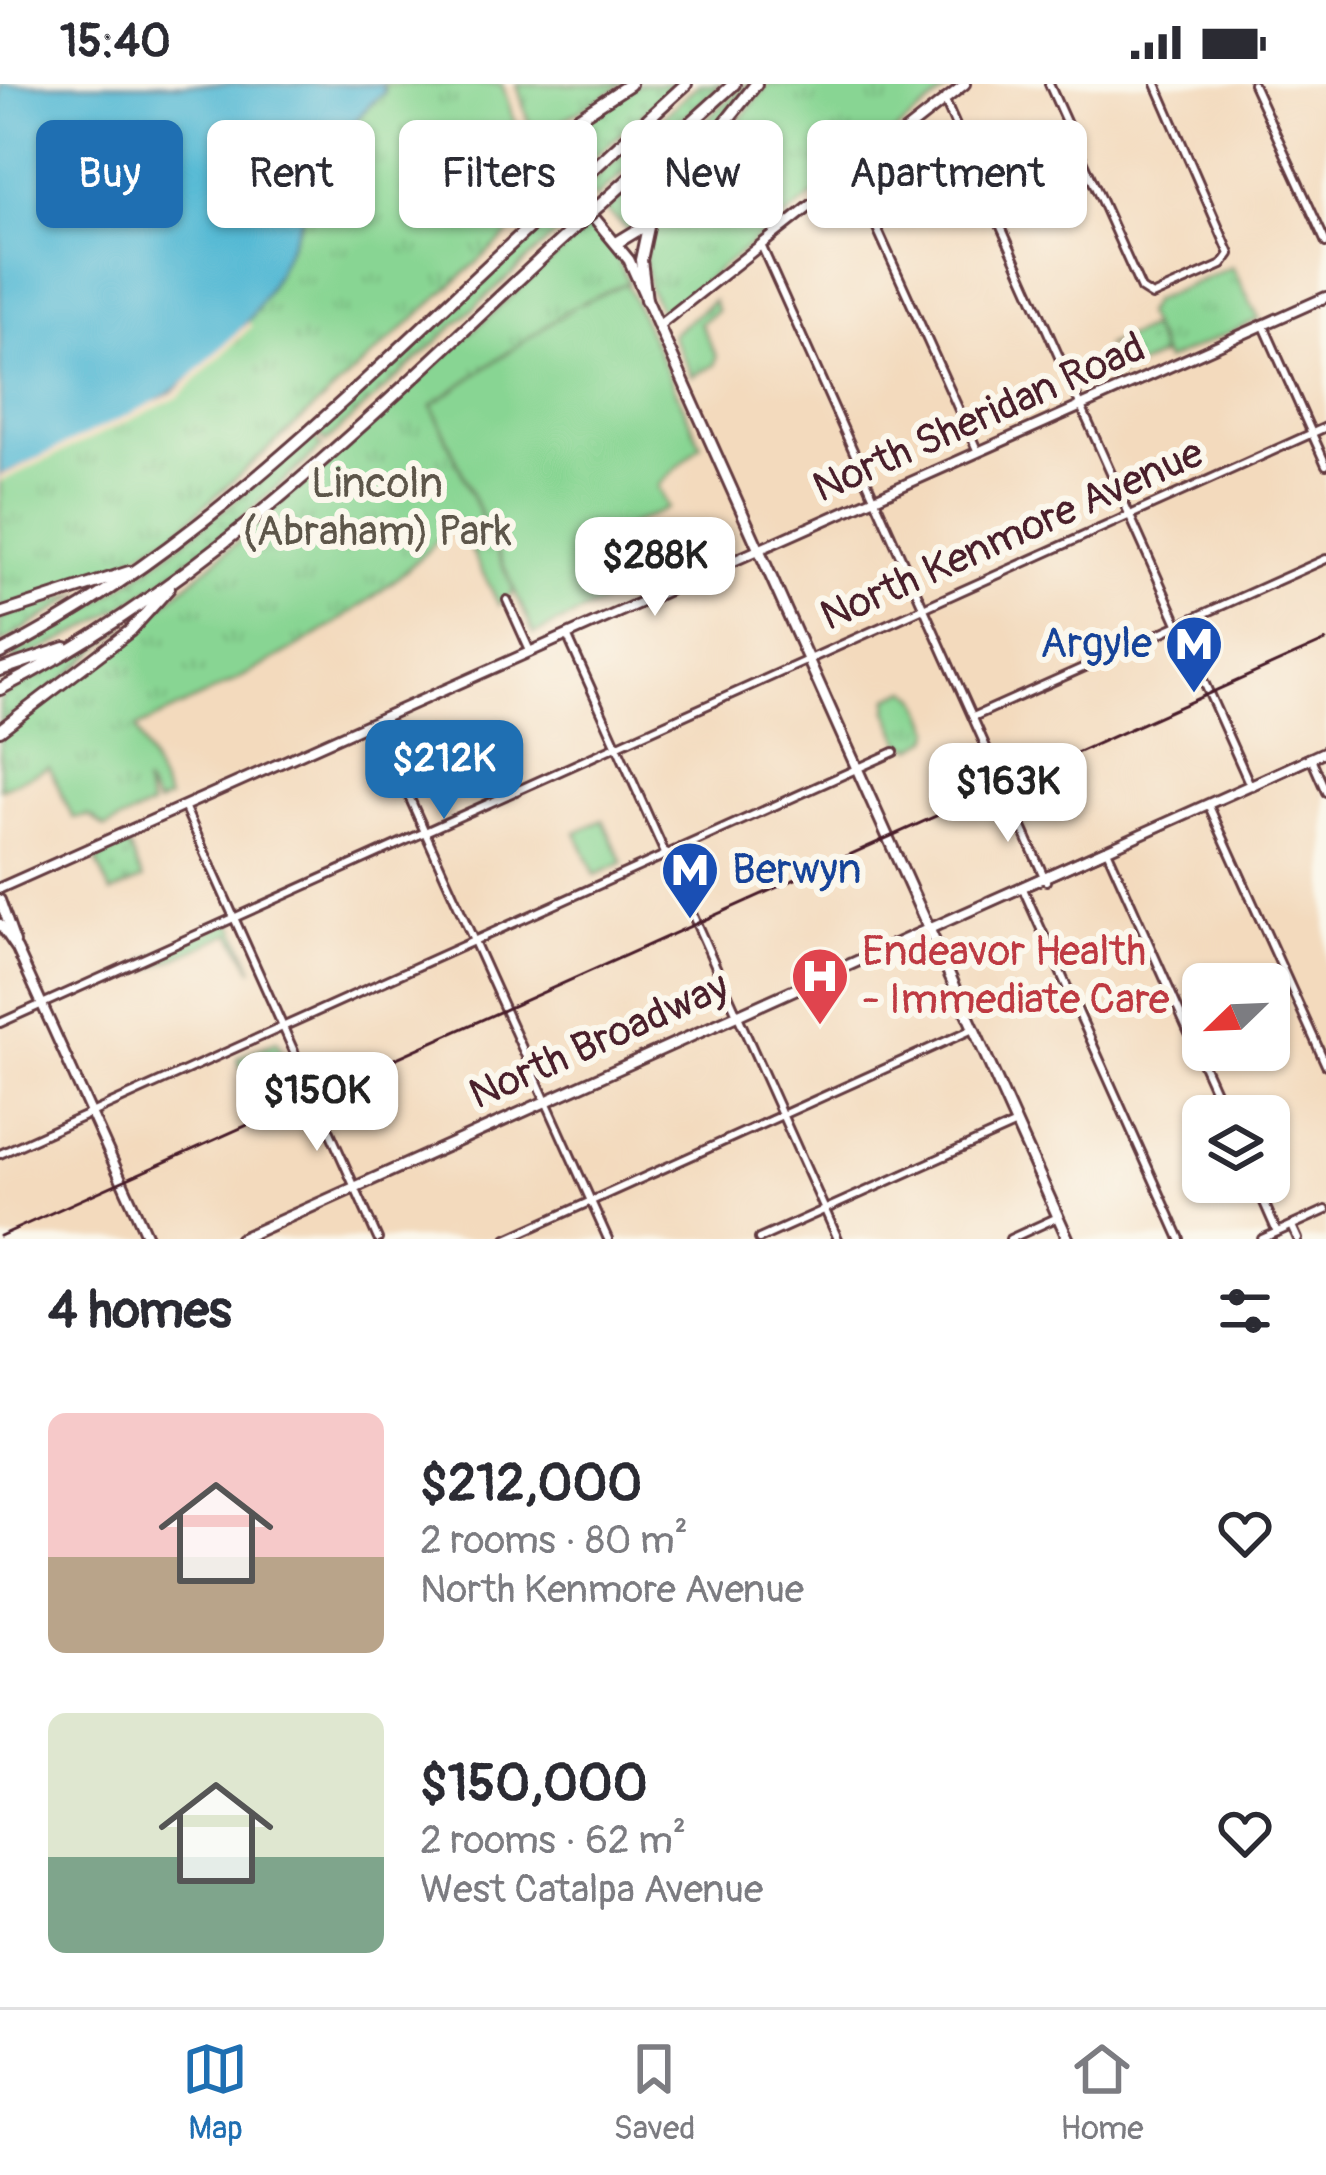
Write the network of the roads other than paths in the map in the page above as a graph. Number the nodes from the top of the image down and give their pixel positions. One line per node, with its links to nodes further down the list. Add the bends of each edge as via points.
1 (630, 84): 10 (highway)
2 (686, 84): 34 (highway, bridge, via 235,493)
3 (734, 84): 35 (highway, bridge)
4 (756, 84): 11 (highway)
5 (965, 84): 9 (main road)
6 (1049, 84): 7 (street, via 1147,295 1228,260 1229,249)
7 (1156, 84)
8 (1253, 84): 19 (street)
9 (944, 100): 12 (main road); 25 (street)
10 (575, 120)
11 (728, 120)
12 (919, 120)
13 (807, 209): 20 (main road)
14 (597, 217): 18 (main road)
15 (641, 228): 18 (highway)
16 (650, 228): 22 (highway, via 642,250)
17 (877, 228): 28 (street)
18 (618, 242): 22 (main road)
19 (1326, 243)
20 (761, 245): 24 (main road); 30 (street)
21 (1326, 297): 23 (main road, North Sheridan Road)
22 (646, 300): 24 (main road)
23 (1263, 325): 25 (main road, North Sheridan Road); 27 (street)
24 (658, 326): 32 (main road)
25 (1082, 405): 28 (main road, North Sheridan Road); 31 (street)
26 (1326, 427): 27 (street, North Kenmore Avenue)
27 (1312, 434): 29 (street); 31 (street, North Kenmore Avenue)
28 (978, 452): 30 (main road, North Sheridan Road)
29 (1326, 465)
30 (875, 498): 32 (main road, North Sheridan Road); 37 (street)
31 (1131, 515): 37 (street, North Kenmore Avenue); 39 (street)
32 (757, 549): 40 (main road, North Sheridan Road); 44 (main road)
33 (1326, 560): 39 (street)
34 (138, 569): 38 (highway); 43 (highway)
35 (171, 585): 41 (highway); 49 (highway, via 130,632)
36 (507, 600): 42 (street)
37 (924, 607): 44 (street, North Kenmore Avenue); 47 (street)
38 (0, 614)
39 (1179, 625): 47 (street); 55 (street)
40 (567, 635): 42 (main road, North Sheridan Road); 50 (street)
41 (90, 639): 45 (highway); 46 (highway)
42 (530, 651): 48 (main road, North Sheridan Road)
43 (0, 652)
44 (807, 659): 50 (street, North Kenmore Avenue); 54 (main road)
45 (0, 670)
46 (0, 688)
47 (973, 717): 62 (street)
48 (375, 721): 58 (main road, North Sheridan Road); 59 (street)
49 (0, 730)
50 (616, 745): 59 (street, North Kenmore Avenue); 61 (street)
51 (1326, 751): 53 (main road, North Broadway)
52 (894, 752): 54 (street)
53 (1311, 758): 55 (main road, North Broadway); 56 (street)
54 (857, 769): 61 (street); 69 (main road)
55 (1250, 785): 57 (main road, North Broadway)
56 (1326, 792)
57 (1208, 804): 60 (main road, North Broadway); 77 (street)
58 (184, 806): 63 (main road, North Sheridan Road); 67 (street)
59 (425, 831): 67 (street, North Kenmore Avenue); 70 (street)
60 (1107, 850): 62 (main road, North Broadway); 78 (street)
61 (665, 855): 70 (street); 73 (street)
62 (1045, 878): 64 (main road, North Broadway); 66 (main road, North Broadway)
63 (0, 889)
64 (1024, 891): 66 (main road, North Broadway); 101 (street)
65 (0, 900): 71 (main road)
66 (985, 905): 69 (main road, North Broadway)
67 (234, 917): 72 (street, North Kenmore Avenue); 75 (street)
68 (0, 923): 71 (main road)
69 (929, 929): 73 (main road, North Broadway); 76 (main road)
70 (474, 941): 75 (street); 79 (street)
71 (17, 949): 72 (main road)
72 (41, 1004): 74 (street, North Kenmore Avenue); 80 (main road)
73 (737, 1015): 79 (main road, North Broadway); 81 (street)
74 (0, 1023)
75 (283, 1027): 80 (street); 84 (street)
76 (974, 1029): 81 (street); 82 (main road)
77 (1326, 1065)
78 (1217, 1095)
79 (546, 1102): 84 (main road, North Broadway); 85 (street)
80 (91, 1113): 83 (street); 92 (main road)
81 (782, 1115): 85 (street); 87 (street)
82 (1016, 1124): 87 (street); 89 (main road)
83 (0, 1154)
84 (355, 1187): 93 (main road, North Broadway); 94 (street)
85 (591, 1201): 95 (street); 96 (street)
86 (1264, 1203): 91 (street)
87 (824, 1210): 97 (street); 98 (street)
88 (1326, 1210): 90 (street)
89 (1058, 1217): 99 (street); 100 (main road)
90 (1292, 1226): 91 (street); 103 (street)
91 (1277, 1232): 102 (street)
92 (148, 1239)
93 (240, 1239)
94 (378, 1239)
95 (507, 1239)
96 (608, 1239)
97 (759, 1239)
98 (838, 1239)
99 (1010, 1239)
100 (1068, 1239)
101 (1180, 1239)
102 (1262, 1239)
103 (1298, 1239)

